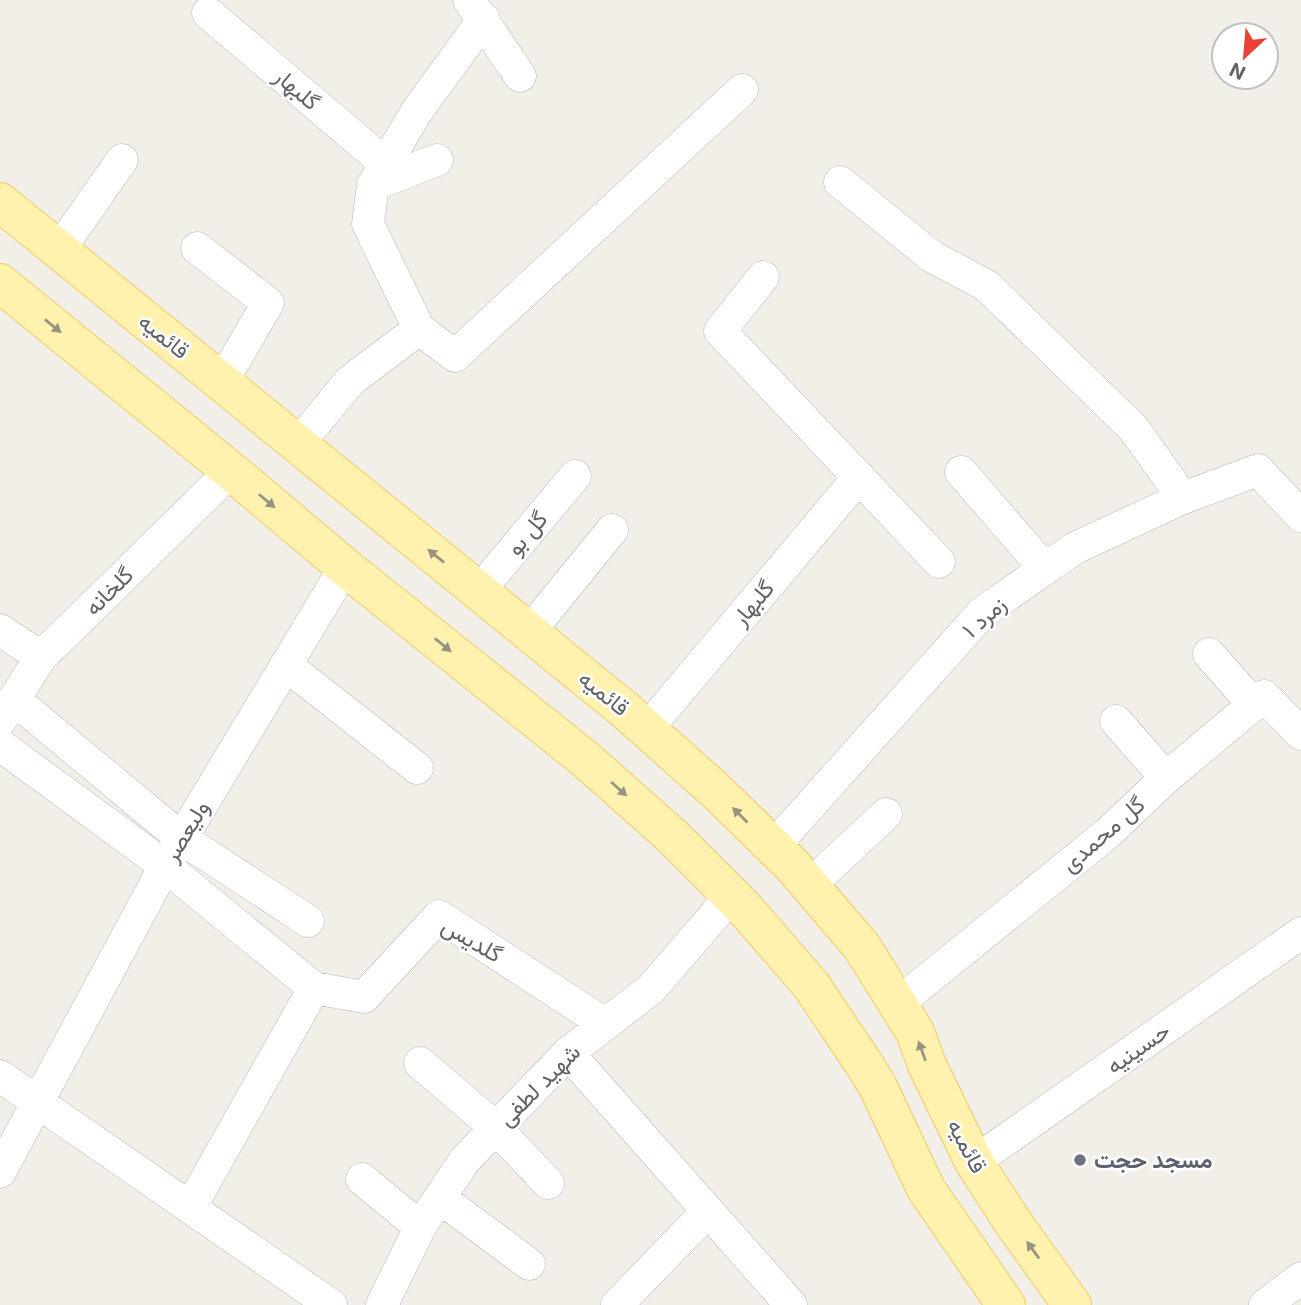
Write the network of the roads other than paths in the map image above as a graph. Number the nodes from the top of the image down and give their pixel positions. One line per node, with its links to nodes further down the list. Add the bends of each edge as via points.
1 (476, 9): 3 (street); 7 (street)
2 (208, 13): 7 (street, گلبهار)
3 (520, 76)
4 (742, 90): 14 (street, via 456,356)
5 (122, 160): 11 (street)
6 (437, 160): 7 (street)
7 (379, 175): 14 (street, via 368,223)
8 (840, 182): 21 (street, via 931,256 987,286 1134,429)
9 (5, 210): 11 (main road, قائمیه)
10 (197, 248): 15 (street, via 268,303)
11 (59, 250): 15 (main road, قائمیه)
12 (763, 277): 20 (street, via 720,331)
13 (0, 283): 17 (main road, one-way to 17)
14 (419, 329): 16 (street, via 350,381)
15 (222, 382): 16 (main road, قائمیه)
16 (298, 444): 27 (main road, قائمیه, one-way to 16)
17 (231, 471): 25 (main road, one-way to 25); 31 (street, گلخانه)
18 (961, 472): 26 (street)
19 (575, 476): 27 (street, گل بو)
20 (859, 477): 24 (street); 36 (street, گلبهار)
21 (1183, 498): 22 (street, زمرد ۱, via 1258,470); 26 (street, زمرد ۱, via 1075,548)
22 (1301, 516)
23 (612, 530): 29 (street)
24 (939, 562)
25 (345, 567): 32 (street, ولیعصر); 46 (main road, one-way to 46, via 584,758)
26 (1045, 569): 43 (street, زمرد ۱, via 983,612)
27 (479, 591): 29 (main road, قائمیه)
28 (0, 630): 31 (street)
29 (529, 632): 36 (main road, قائمیه)
30 (1209, 654): 33 (street)
31 (41, 657): 34 (street, گلخانه)
32 (286, 665): 39 (street); 42 (street, ولیعصر)
33 (1254, 705): 37 (street, via 1264,696); 40 (street, گل محمدی)
34 (7, 711): 42 (street)
35 (1116, 721): 40 (street)
36 (647, 729): 43 (main road, قائمیه, one-way to 36)
37 (1301, 734)
38 (0, 745): 44 (street)
39 (417, 768)
40 (1166, 778): 50 (street, گل محمدی, via 1108,833)
41 (886, 814): 45 (street)
42 (181, 838): 44 (street, ولیعصر); 47 (street)
43 (773, 847): 45 (main road, قائمیه)
44 (165, 866): 49 (street); 55 (street, ولیعصر)
45 (809, 886): 50 (main road, قائمیه, via 862,947)
46 (732, 895): 51 (street, شهید لطفی, via 651,989); 71 (main road, via 811,985 878,1087 926,1189)
47 (308, 921)
48 (1301, 933): 57 (street, حسینیه)
49 (314, 988): 51 (street, گلدیس, via 364,997 439,916); 62 (street)
50 (897, 1004): 57 (main road, قائمیه, one-way to 50, via 915,1032)
51 (605, 1024): 52 (street, شهید لطفی)
52 (568, 1052): 56 (street, شهید لطفی); 63 (street)
53 (420, 1063): 56 (street)
54 (0, 1076): 55 (street)
55 (37, 1102): 58 (street, ولیعصر); 62 (street)
56 (496, 1128): 60 (street); 61 (street, شهید لطفی, via 465,1160)
57 (974, 1162): 72 (main road, قائمیه, one-way to 57)
58 (0, 1172)
59 (362, 1179): 64 (street)
60 (548, 1183)
61 (440, 1198): 64 (street, شهید لطفی); 65 (street)
62 (190, 1208): 67 (street)
63 (708, 1211): 69 (street); 70 (street)
64 (420, 1227): 68 (street, شهید لطفی)
65 (529, 1264)
66 (1301, 1278): 73 (street)
67 (331, 1305)
68 (382, 1305)
69 (617, 1305)
70 (791, 1305)
71 (1006, 1305)
72 (1072, 1305)
73 (1265, 1305)

